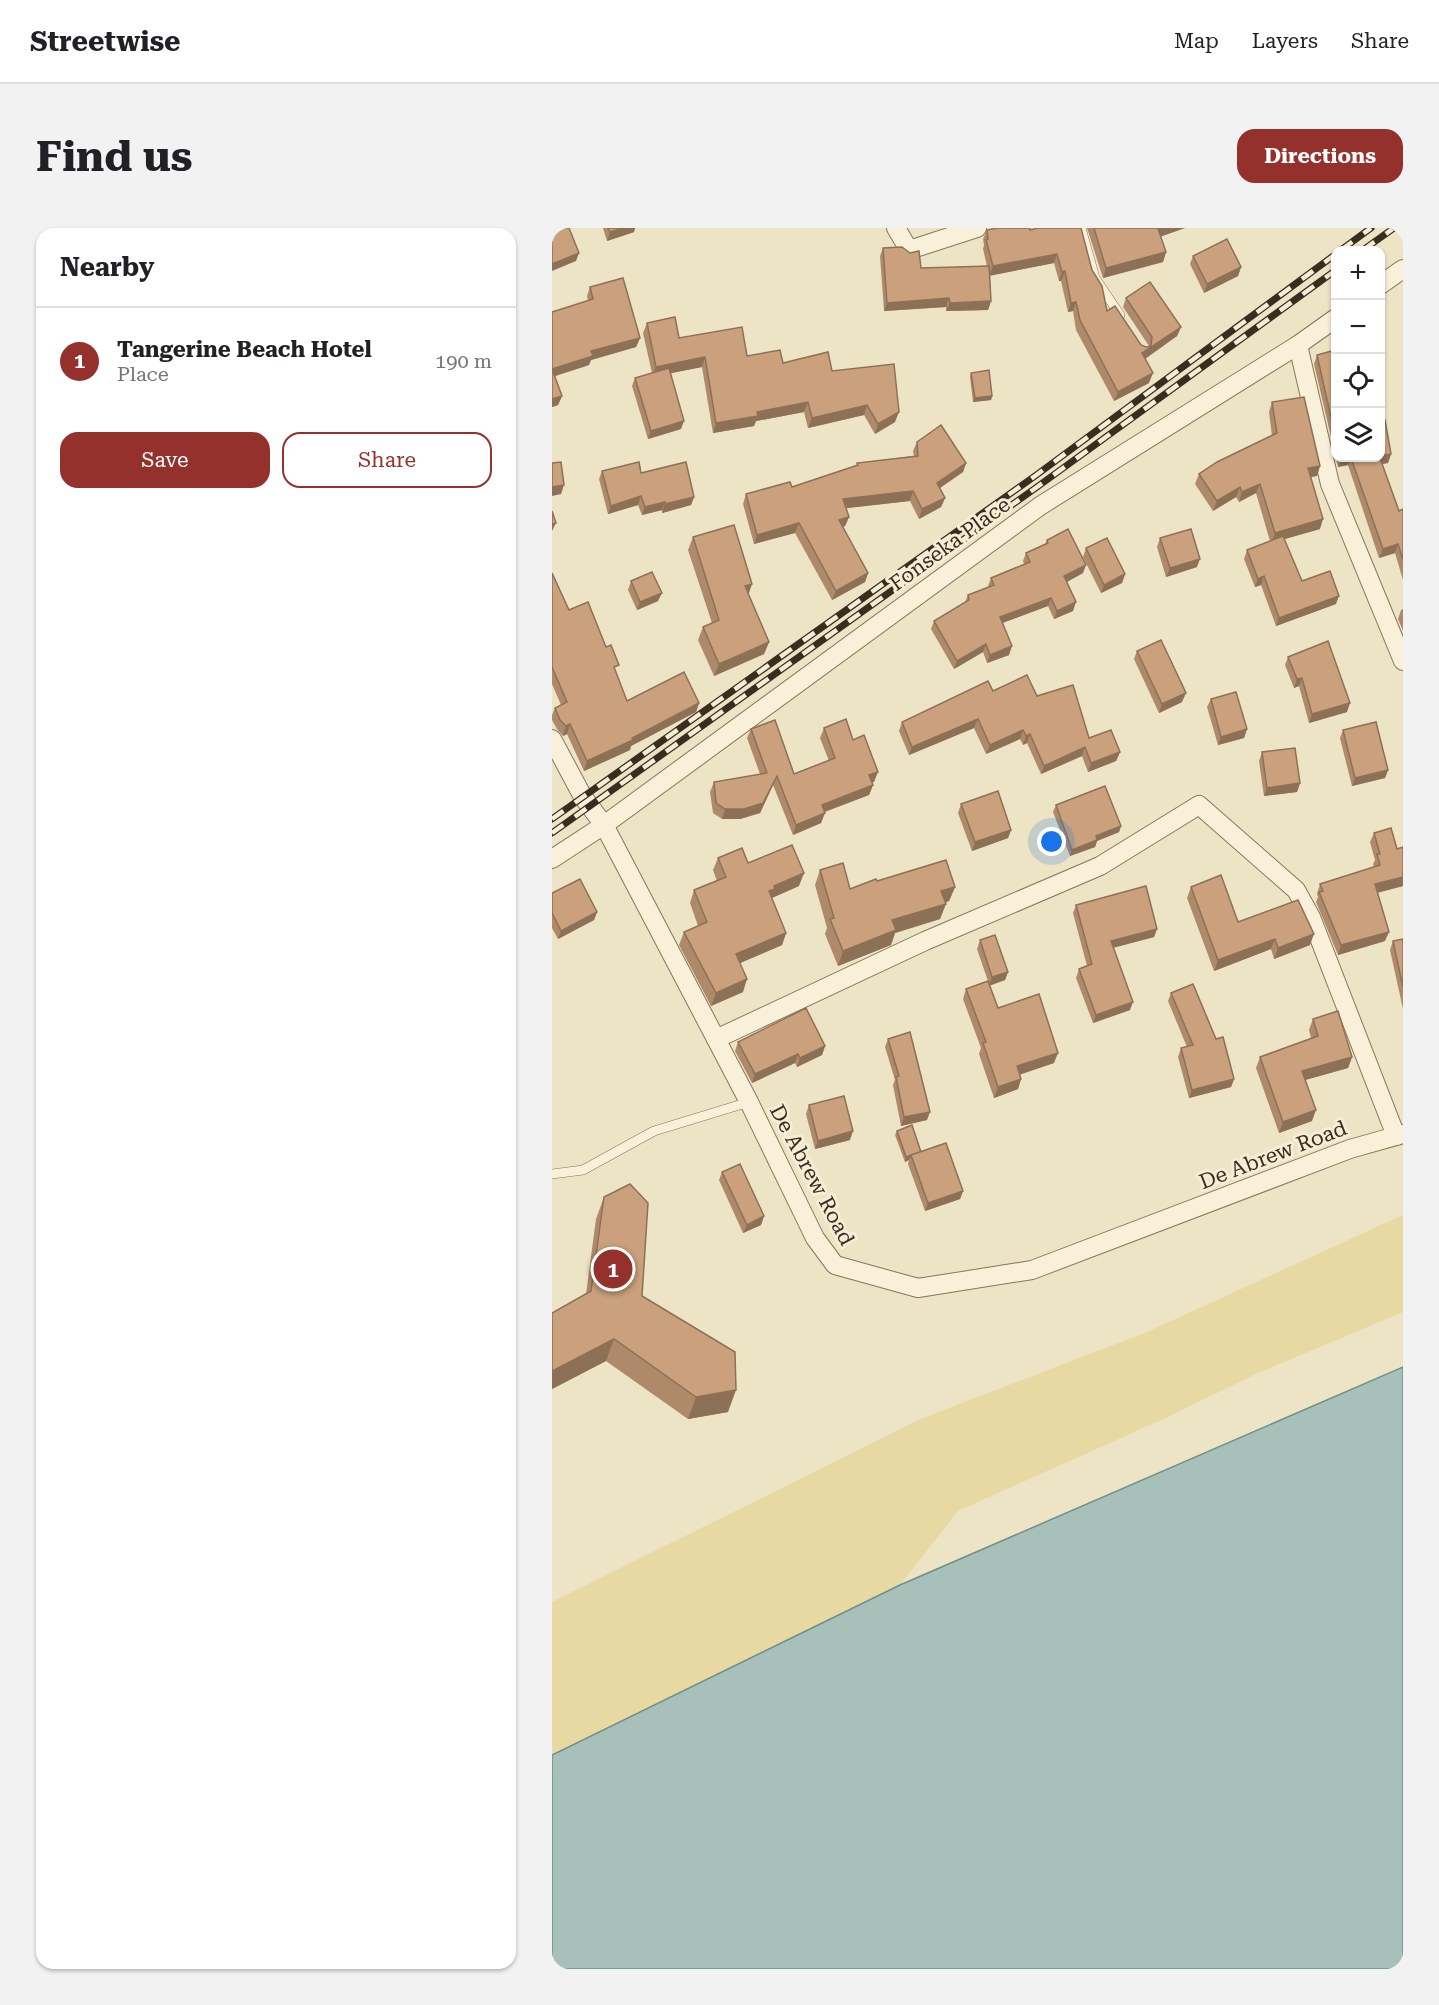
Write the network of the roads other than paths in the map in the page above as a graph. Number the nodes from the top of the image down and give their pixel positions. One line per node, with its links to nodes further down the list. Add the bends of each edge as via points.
1 (896, 228): 2 (street, via 909,250)
2 (977, 228)
3 (1082, 228): 7 (lane, via 1095,278)
4 (1403, 269): 5 (street)
5 (1385, 282)
6 (1331, 321): 8 (street, Fonseka Place)
7 (1125, 323)
8 (1298, 345): 9 (street, via 1330,484); 11 (street, Fonseka Place, via 1040,506)
9 (1403, 661)
10 (552, 739): 11 (street, De Abrew Road, via 583,797)
11 (604, 825): 12 (street, Fonseka Place); 13 (street, De Abrew Road)
12 (552, 859)
13 (716, 1039): 14 (street, De Abrew Road); 15 (street, via 925,941 1100,866 1199,805 1296,890 1311,917)
14 (749, 1102): 15 (street, De Abrew Road, via 815,1238 835,1265 918,1288 1032,1270 1350,1149); 16 (lane, via 654,1131 583,1170)
15 (1399, 1135)
16 (552, 1174)

